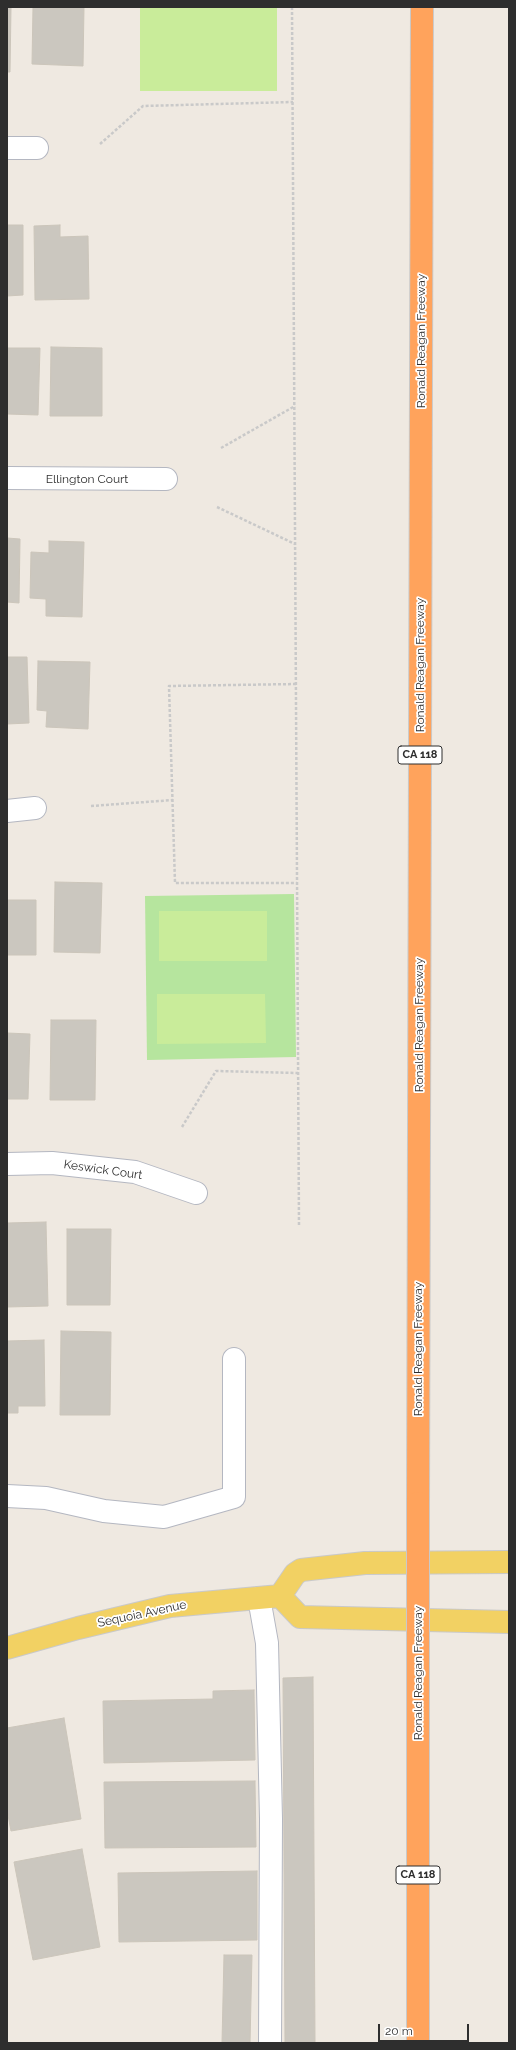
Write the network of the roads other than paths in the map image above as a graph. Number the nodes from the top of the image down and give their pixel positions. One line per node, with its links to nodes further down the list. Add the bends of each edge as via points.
1 (422, 7): 17 (highway, Ronald Reagan Freeway / CA 118, bridge)
2 (7, 148): 3 (street)
3 (37, 148)
4 (7, 478): 5 (street, Ellington Court)
5 (166, 479)
6 (35, 808): 7 (street)
7 (7, 811)
8 (7, 1164): 9 (street, Keswick Court, via 52,1163 135,1172)
9 (196, 1193)
10 (234, 1359): 11 (street, via 234,1497 164,1516 104,1511 46,1498)
11 (7, 1496)
12 (509, 1562): 13 (main road, via 365,1562 301,1570)
13 (269, 1597): 14 (main road, via 300,1617); 15 (main road, Sequoia Avenue, via 170,1606); 16 (street, via 267,1667 271,1819)
14 (509, 1622)
15 (7, 1648)
16 (270, 2043)
17 (418, 2043)

